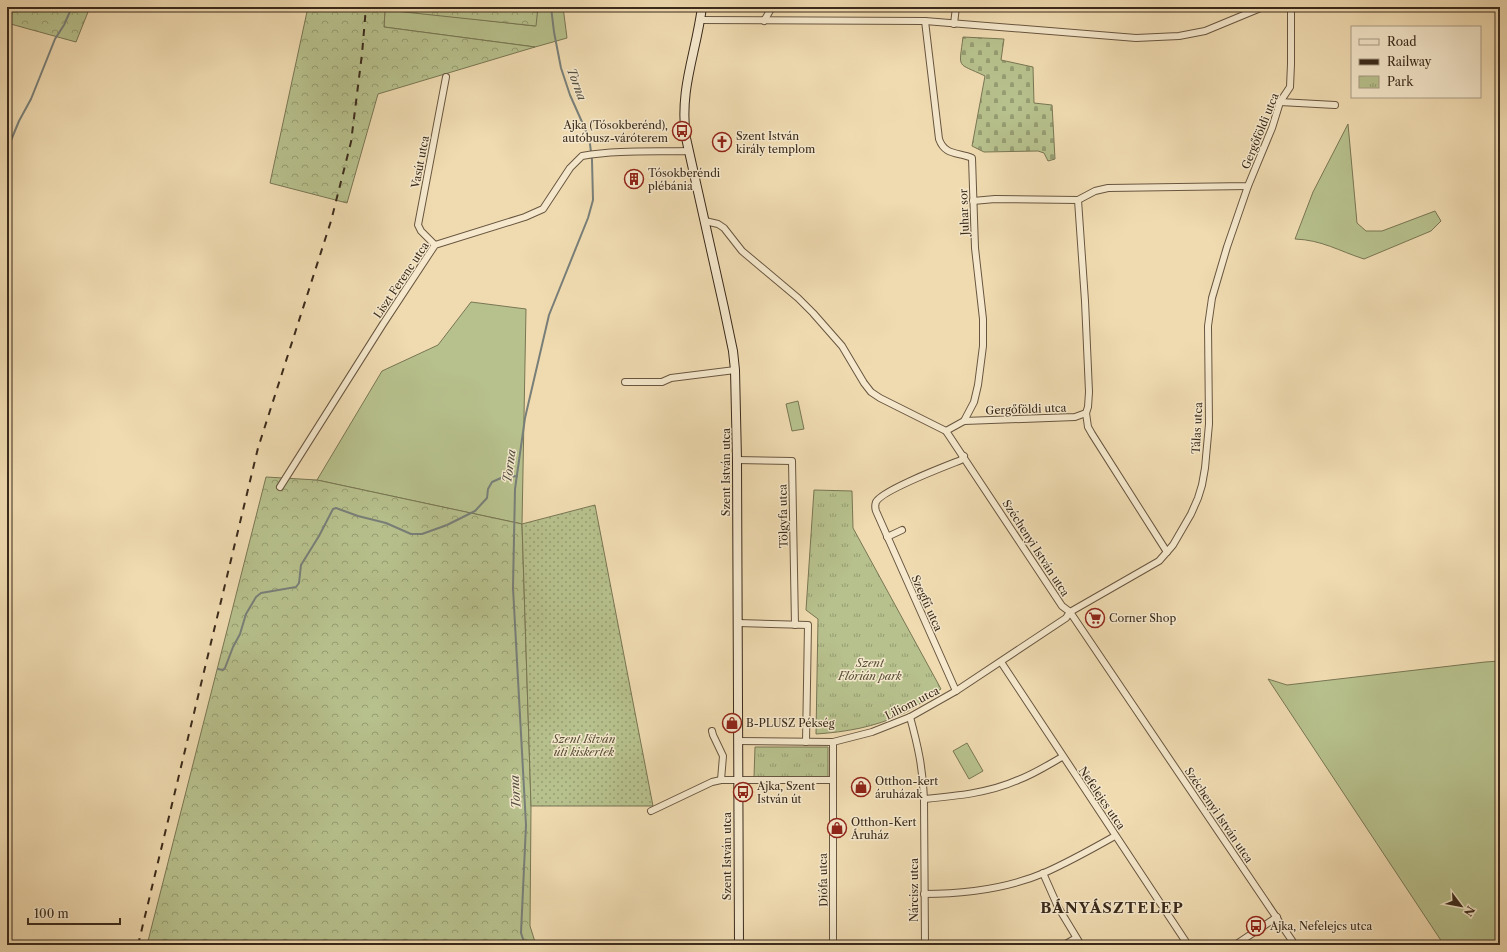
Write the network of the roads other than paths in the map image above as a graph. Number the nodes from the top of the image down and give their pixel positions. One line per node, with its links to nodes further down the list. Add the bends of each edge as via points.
1 (9, 7): 7 (street)
2 (702, 7): 8 (main road, Szent István utca)
3 (772, 7): 9 (street)
4 (956, 7): 11 (street)
5 (1263, 7): 11 (street, via 1206,31 1178,36 1136,38)
6 (1291, 7): 13 (street, Gergőföldi utca, via 1290,87)
7 (7, 10)
8 (700, 20): 9 (street); 15 (main road, Szent István utca, via 685,95 684,127)
9 (764, 20): 10 (street)
10 (925, 21): 11 (street); 18 (street, Juhar sor, via 939,139 946,150 972,158)
11 (954, 24)
12 (446, 77): 20 (street, Vasút utca, via 418,225)
13 (1280, 102): 14 (street); 16 (street, Gergőföldi utca)
14 (1335, 105)
15 (689, 151): 19 (main road, Szent István utca); 20 (street, Liszt Ferenc utca, via 628,151 582,156 570,168 543,209)
16 (1248, 186): 17 (street, Gergőföldi utca, via 1108,188 1095,191); 31 (street, Tálas utca, via 1212,298 1208,326 1209,424 1202,485 1191,514)
17 (1078, 200): 18 (street, Gergőföldi utca); 23 (street, via 1089,392)
18 (973, 201): 24 (street, Juhar sor, via 983,346 974,402)
19 (705, 221): 21 (main road, Szent István utca); 25 (street, Széchenyi István utca, via 724,228 742,251 813,313 842,346 871,392)
20 (435, 245): 28 (street, Liszt Ferenc utca)
21 (735, 370): 22 (street, via 671,378 662,382); 27 (main road, Szent István utca)
22 (625, 382)
23 (1086, 413): 24 (street, Gergőföldi utca, via 1075,417); 31 (street, via 1092,434)
24 (964, 420): 25 (street, Gergőföldi utca)
25 (946, 431): 26 (street, Széchenyi István utca)
26 (964, 456): 30 (street, Szegfű utca, via 961,460 893,489 876,501 876,511); 32 (street, Széchenyi István utca, via 1062,606)
27 (737, 460): 33 (main road, Szent István utca); 34 (street, Tölgyfa utca, via 792,461)
28 (280, 487)
29 (902, 530): 30 (street)
30 (888, 537): 36 (street, Szegfű utca)
31 (1167, 552): 32 (street, Tálas utca, via 1159,561)
32 (1070, 612): 35 (street, Liliom utca, via 1066,618); 51 (street, Széchenyi István utca)
33 (738, 623): 34 (street); 39 (main road, Szent István utca)
34 (795, 625): 40 (street, via 808,625)
35 (1001, 662): 36 (street, Liliom utca); 42 (street, Nefelejcs utca)
36 (956, 691): 37 (street, Liliom utca)
37 (910, 717): 41 (street, Liliom utca, via 872,732); 46 (street, Nárcisz utca, via 921,758)
38 (712, 731): 44 (street, via 724,756)
39 (738, 741): 40 (street, Liliom utca); 43 (main road, Szent István utca)
40 (806, 742): 41 (street, Liliom utca)
41 (833, 742): 45 (street, Diófa utca)
42 (1062, 757): 46 (street, via 1031,774 995,788 972,794); 48 (street, Nefelejcs utca)
43 (738, 779): 44 (street); 45 (street); 53 (main road, Szent István utca)
44 (721, 780): 47 (street)
45 (832, 780): 54 (street, Diófa utca)
46 (924, 799): 50 (street, Nárcisz utca)
47 (650, 811)
48 (1115, 836): 49 (street); 58 (street, Nefelejcs utca)
49 (1043, 873): 50 (street, via 982,890 954,894); 52 (street, via 1058,907)
50 (924, 894): 55 (street, Nárcisz utca)
51 (1277, 917): 59 (street); 60 (street, Széchenyi István utca)
52 (1076, 938): 56 (street); 57 (street)
53 (739, 945)
54 (833, 945)
55 (925, 945)
56 (1064, 945)
57 (1081, 945)
58 (1188, 945)
59 (1235, 945)
60 (1295, 945)

